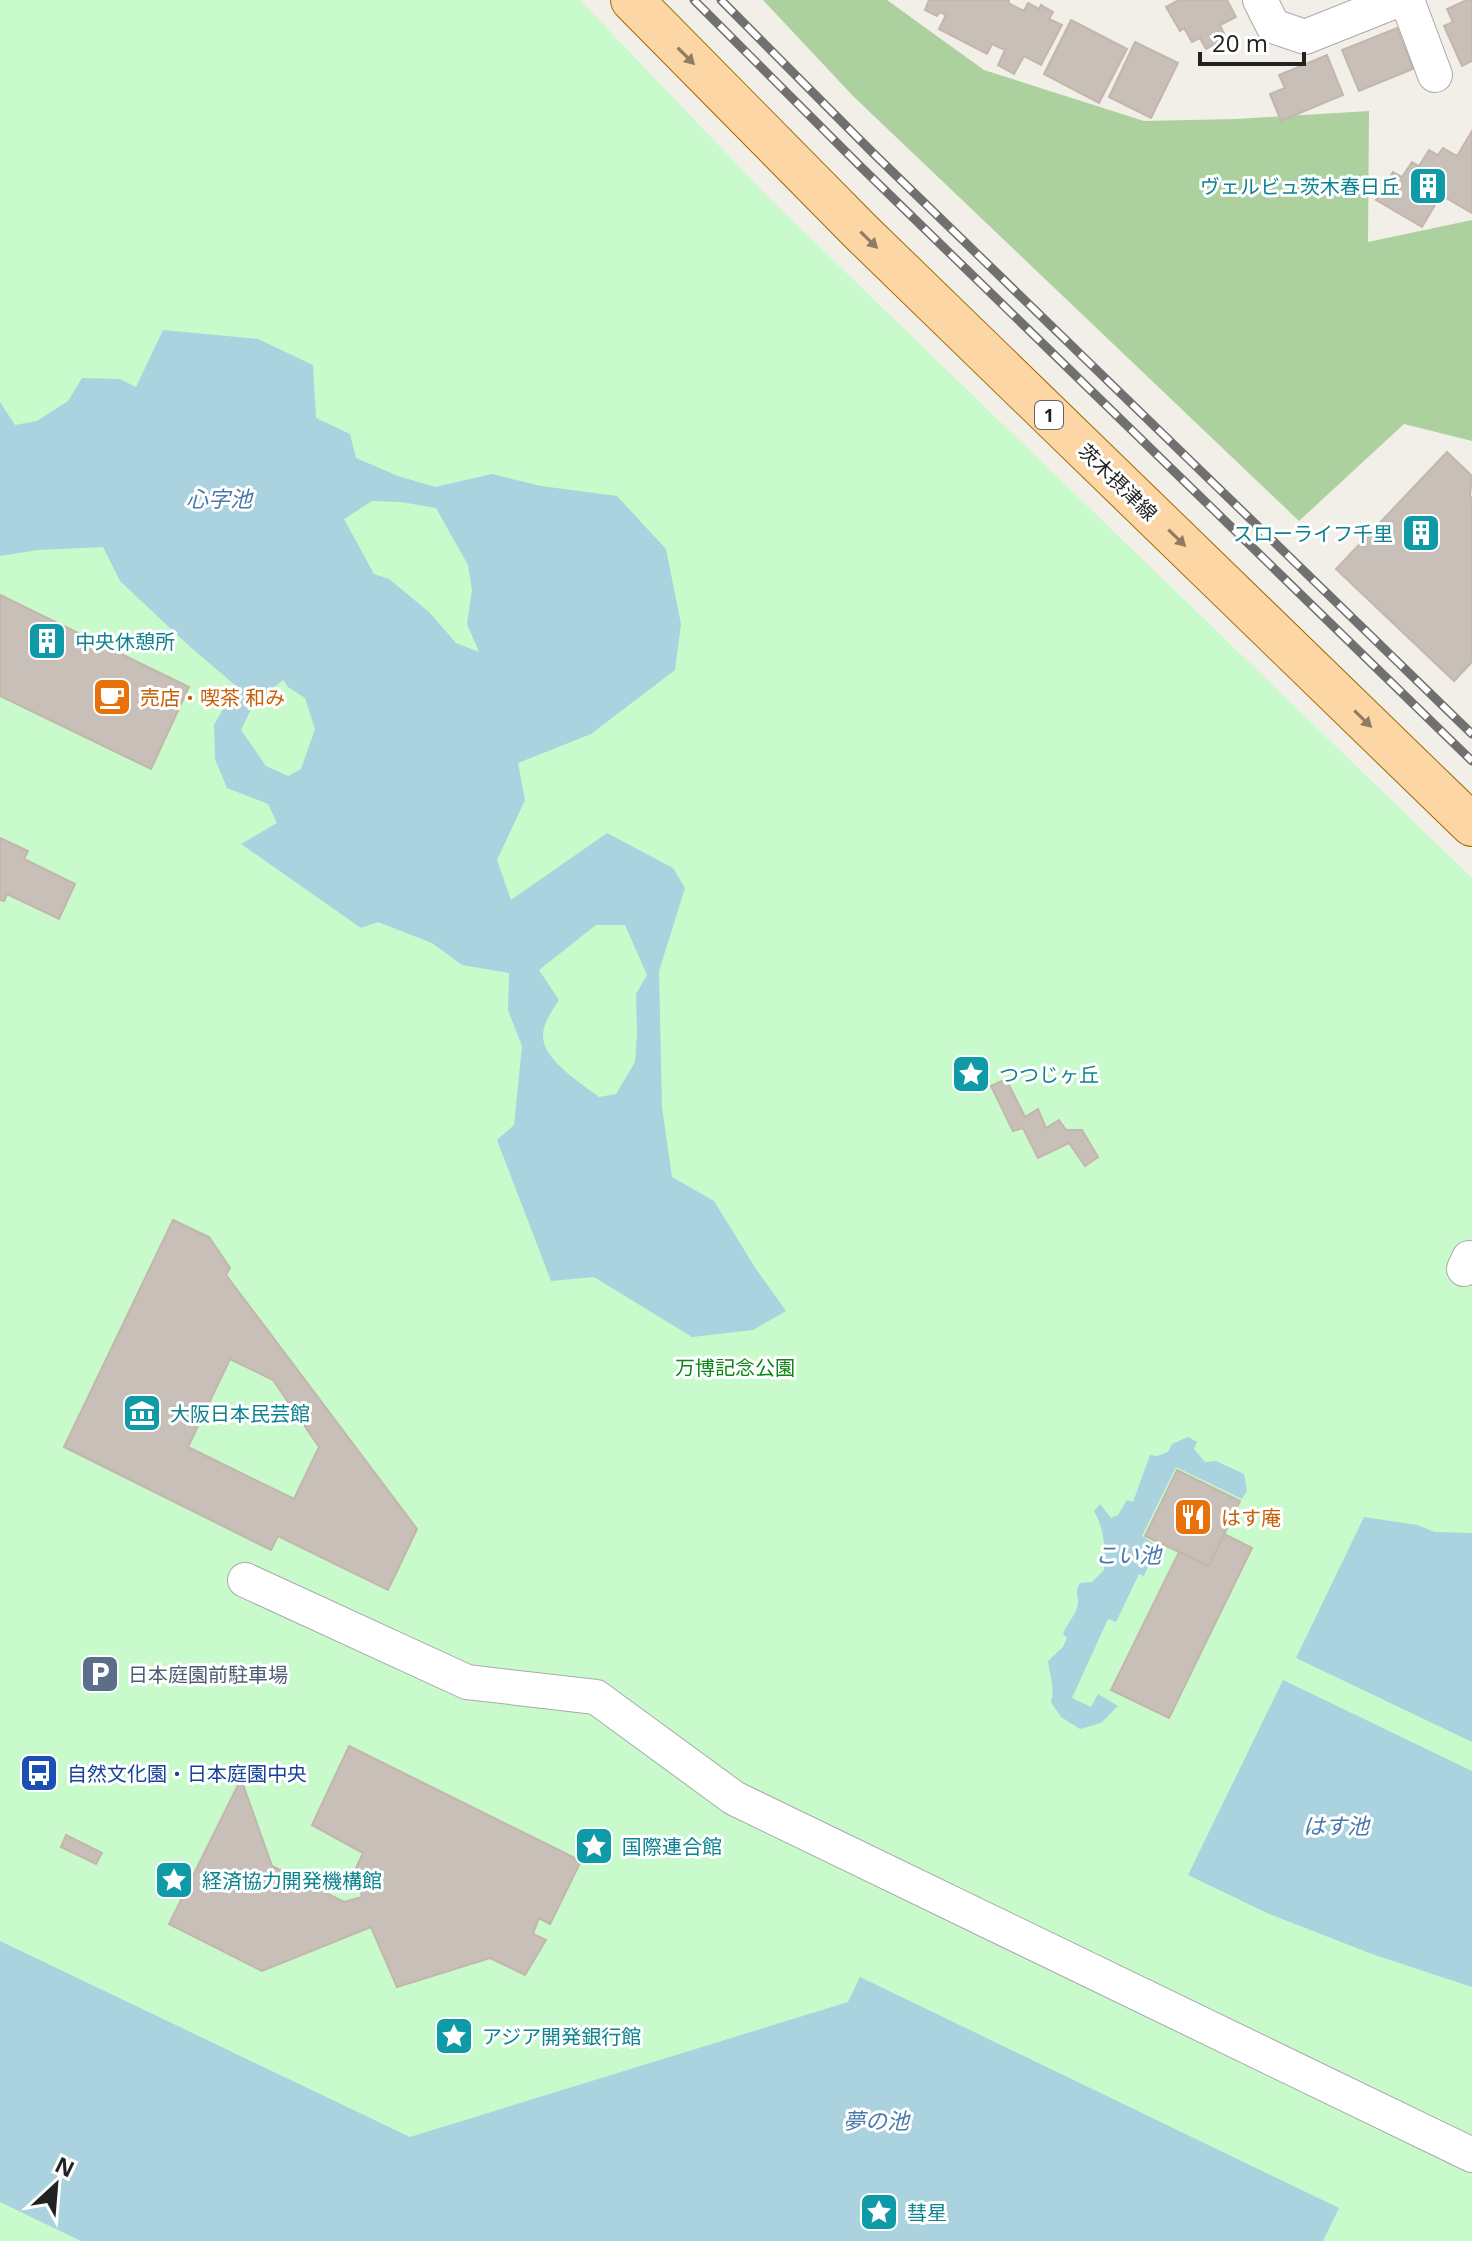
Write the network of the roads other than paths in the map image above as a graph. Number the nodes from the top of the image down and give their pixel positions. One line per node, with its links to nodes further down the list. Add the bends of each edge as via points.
1 (632, 0): 6 (main road, 茨木摂津線 / 1, one-way to 6, via 873,243)
2 (1260, 0): 3 (street, via 1273,26 1305,37)
3 (1398, 0)
4 (1407, 0): 5 (street)
5 (1435, 75)
6 (1472, 825)
7 (245, 1580): 8 (street, via 467,1682 596,1697 734,1798)
8 (1472, 2155)

